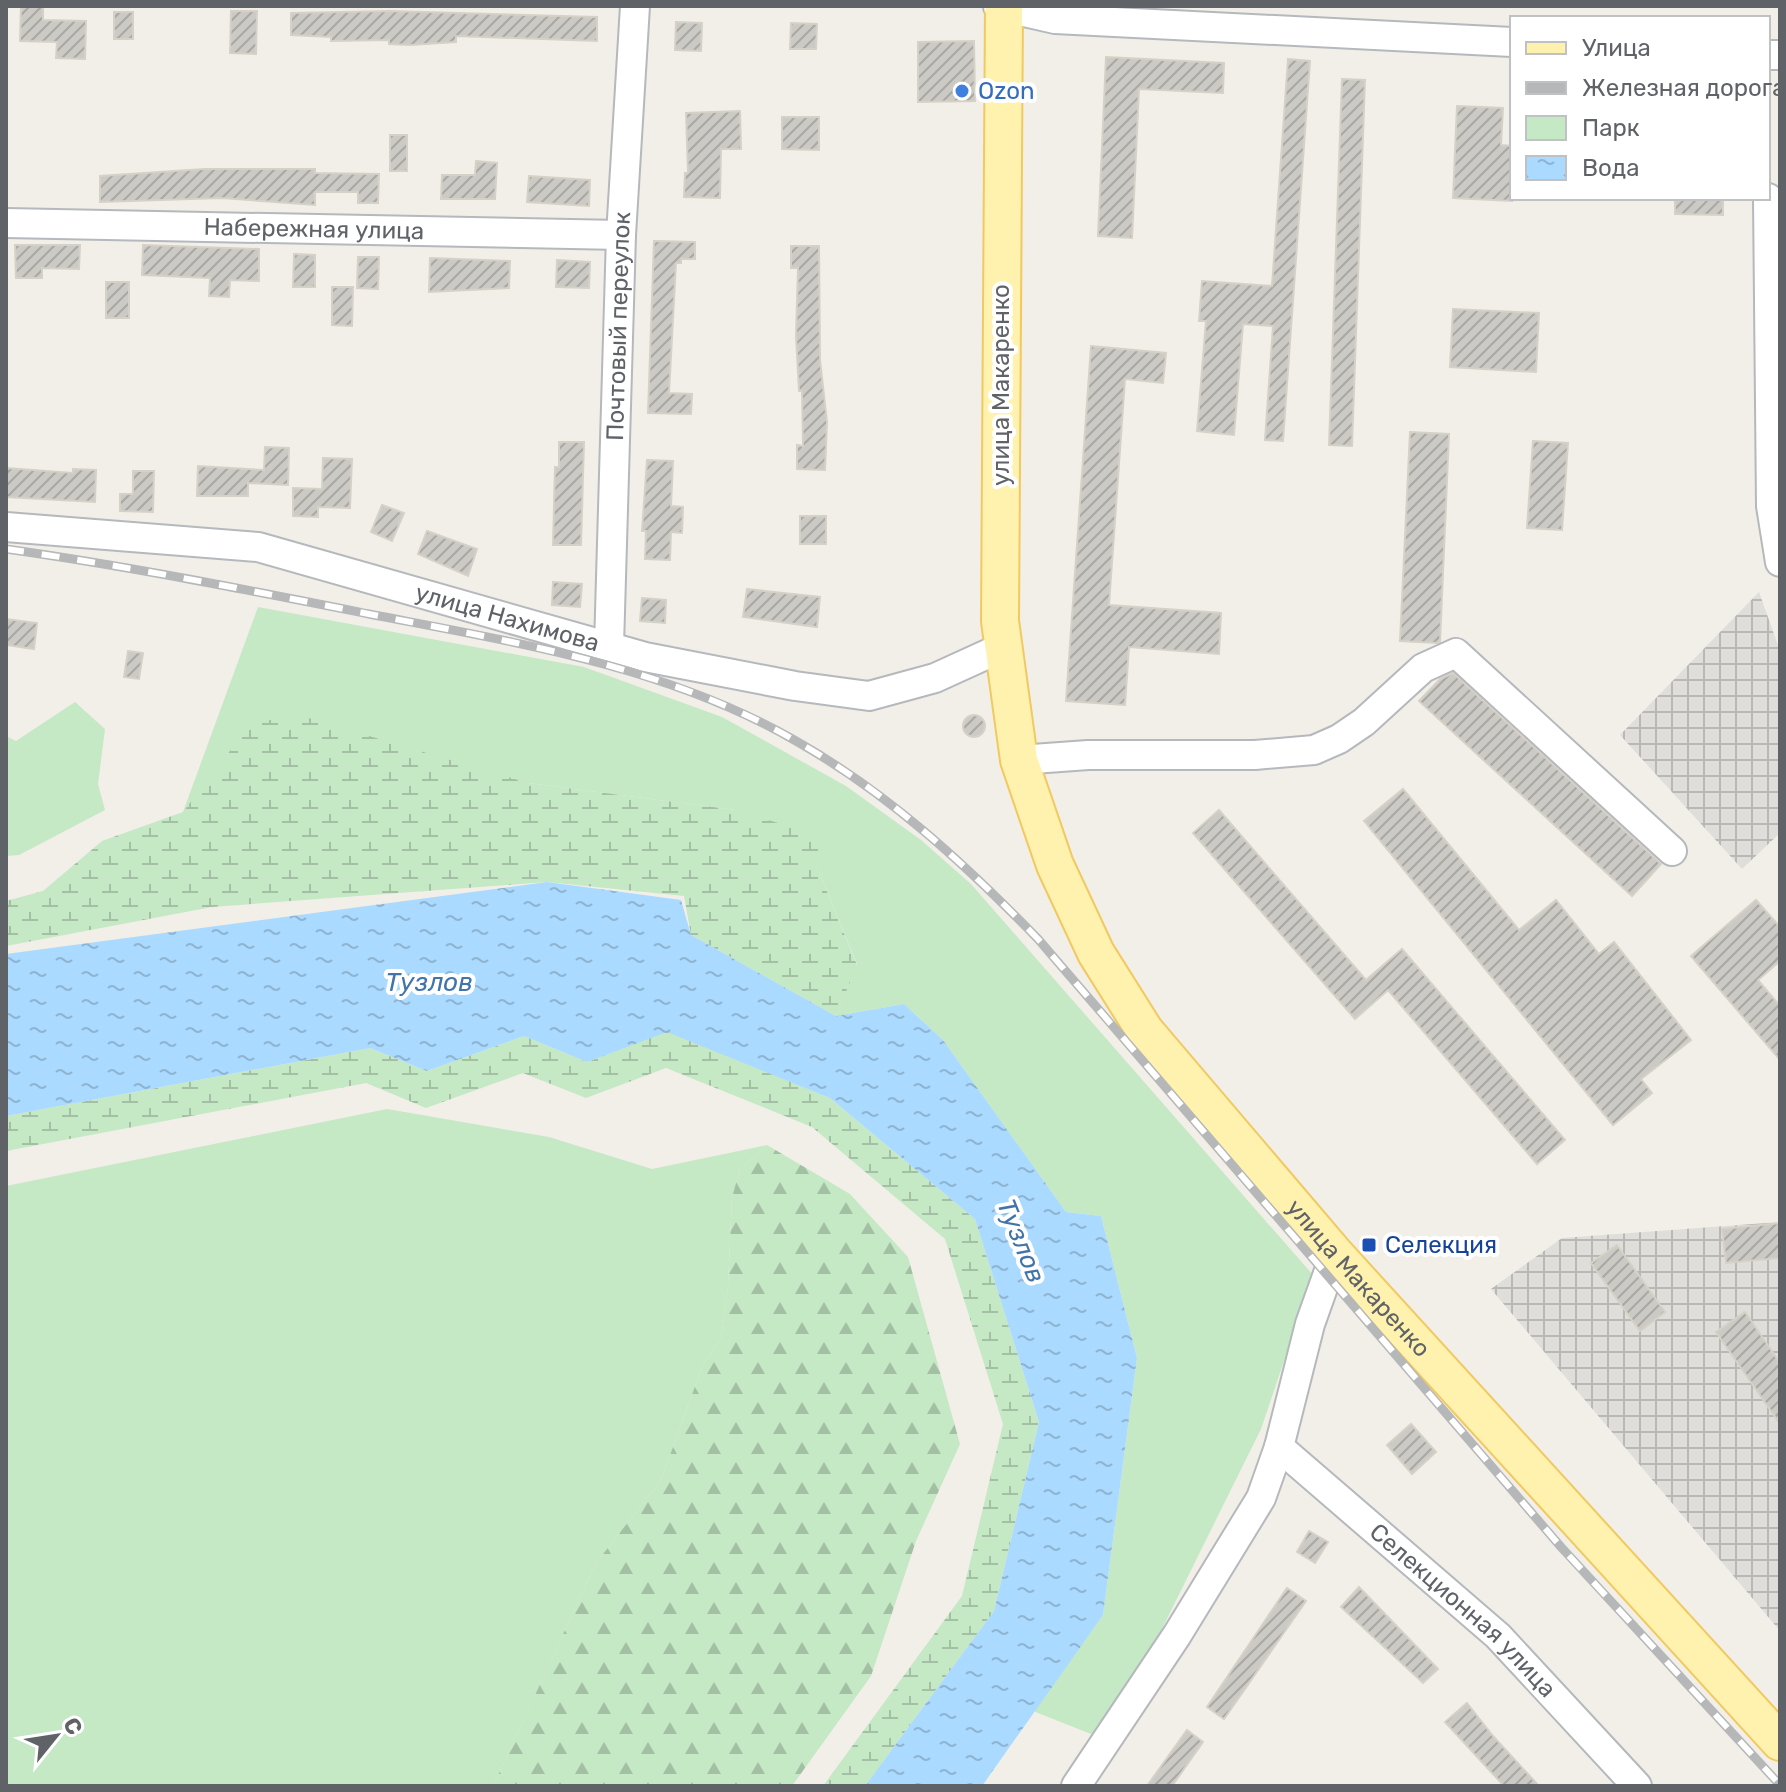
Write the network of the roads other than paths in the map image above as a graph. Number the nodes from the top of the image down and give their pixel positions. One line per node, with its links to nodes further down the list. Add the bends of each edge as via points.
1 (635, 6): 6 (street, Почтовый переулок)
2 (1002, 7): 3 (street, улица Макаренко, via 1055,19); 10 (main road, улица Макаренко)
3 (1510, 42)
4 (1768, 200): 8 (street, via 1771,506)
5 (6, 223): 6 (street, Набережная улица)
6 (621, 235): 9 (street, Почтовый переулок)
7 (6, 527): 9 (street, улица Нахимова, via 258,547)
8 (1780, 562)
9 (609, 646): 10 (street, улица Нахимова, via 780,683 869,696 935,678)
10 (1003, 647): 11 (main road, улица Макаренко)
11 (1019, 760): 12 (street, via 1314,750 1364,722 1423,668 1456,653); 13 (main road, улица Макаренко, via 1061,878 1096,953 1145,1031)
12 (1672, 851)
13 (1335, 1254): 14 (street, via 1310,1324); 15 (main road, улица Макаренко)
14 (1279, 1447): 16 (street, via 1261,1498); 17 (street, Селекционная улица, via 1498,1636)
15 (1780, 1742)
16 (1076, 1786)
17 (1637, 1786)

